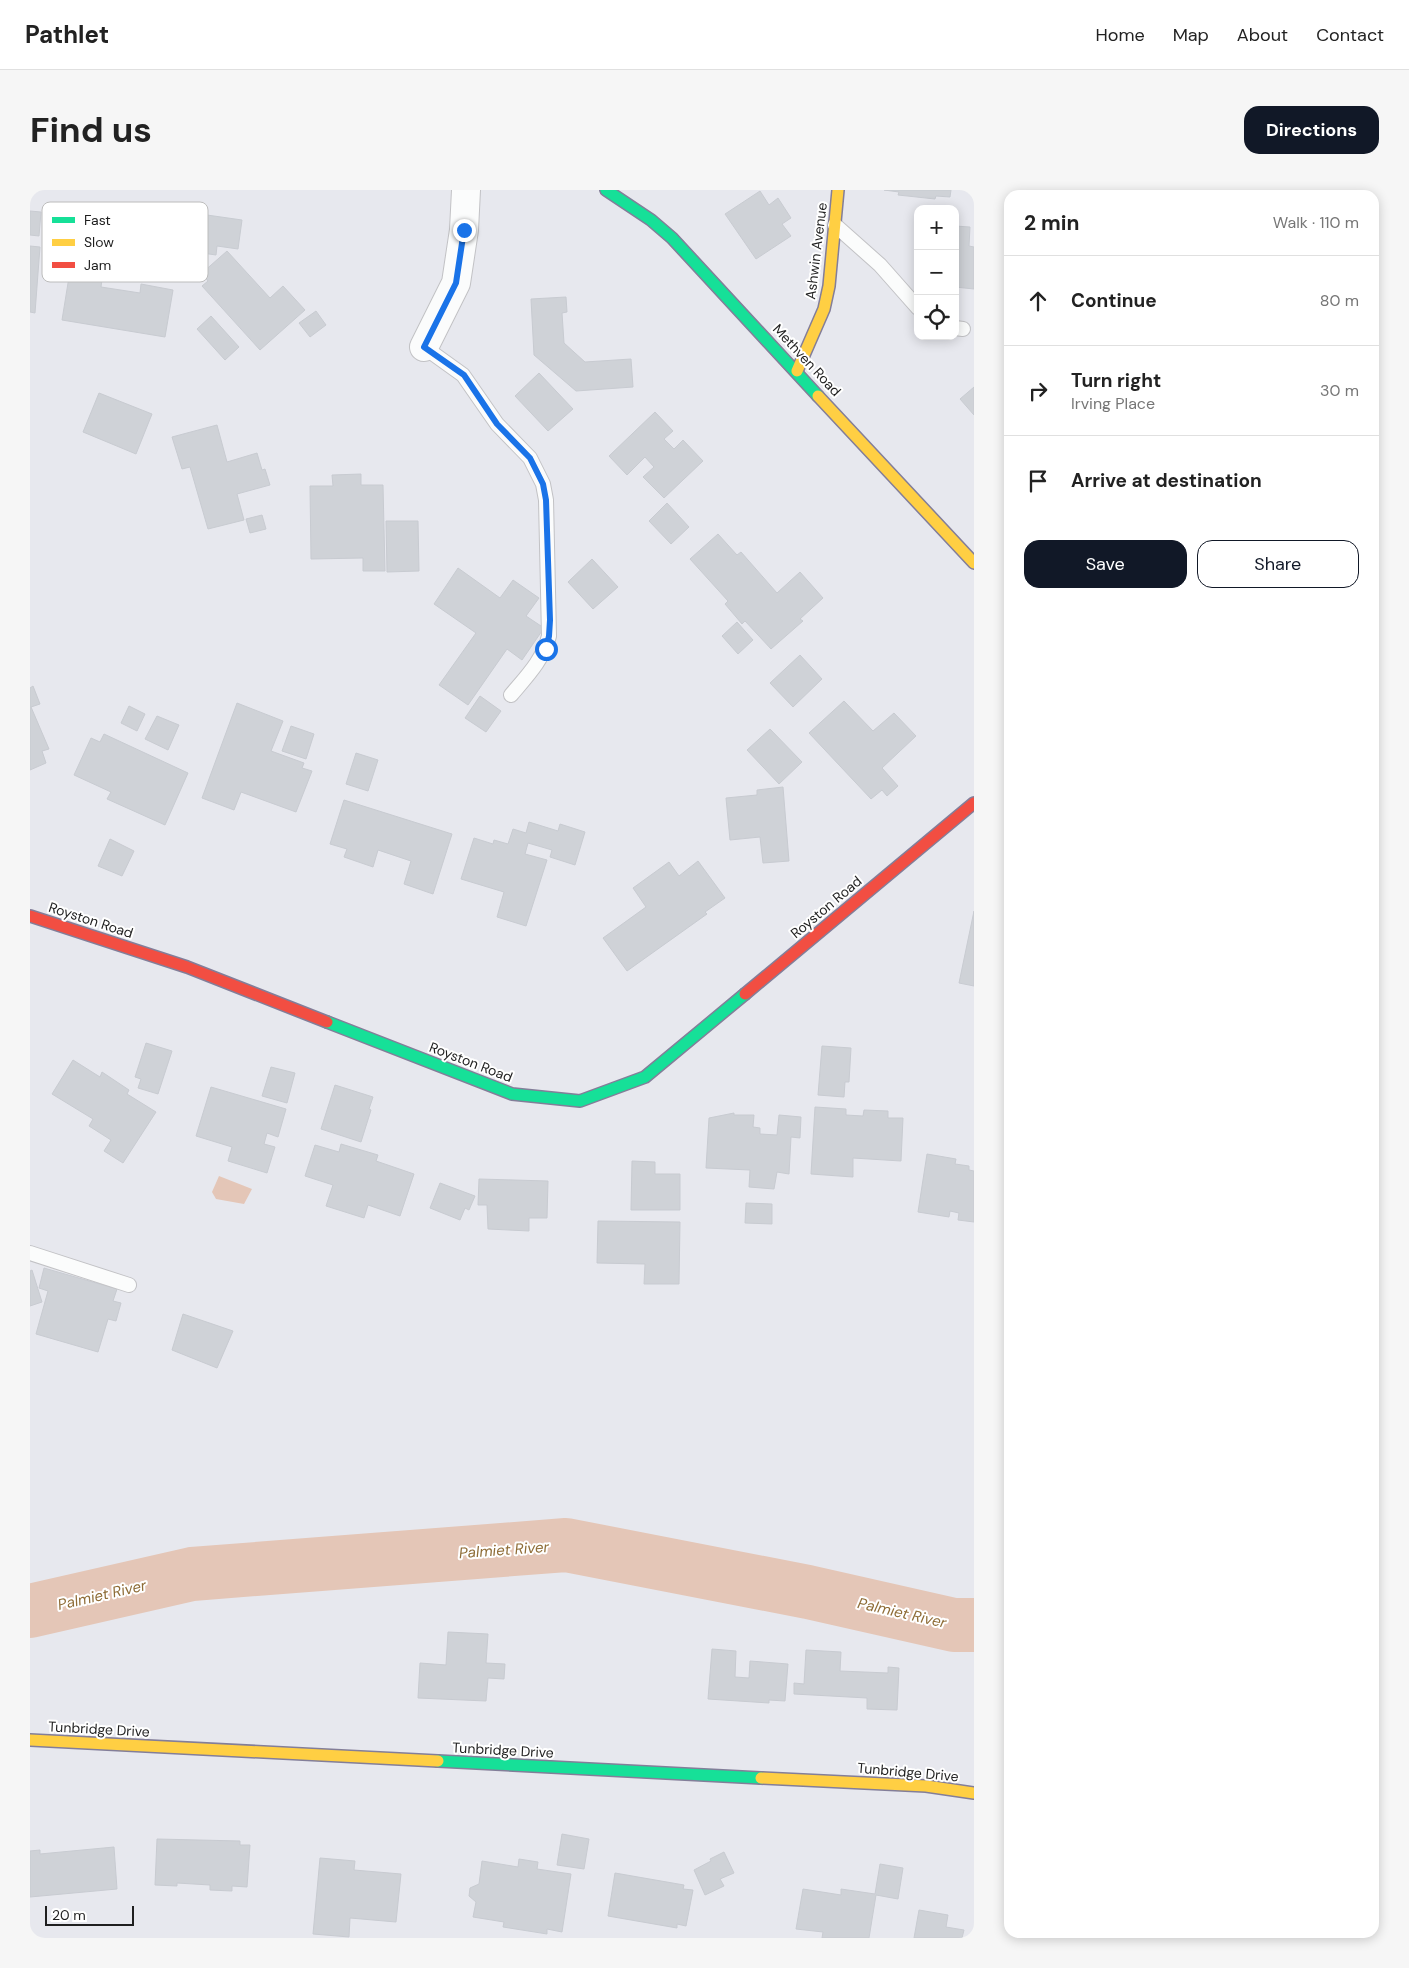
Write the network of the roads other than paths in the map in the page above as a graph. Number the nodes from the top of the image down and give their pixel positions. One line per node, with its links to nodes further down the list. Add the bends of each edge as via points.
1 (466, 190): 6 (street, via 456,283)
2 (606, 190): 7 (street, Methven Road, via 672,238)
3 (838, 190): 4 (street, Ashwin Avenue)
4 (835, 225): 5 (lane, via 880,265); 7 (street, Ashwin Avenue, via 824,309)
5 (914, 303)
6 (424, 347): 9 (lane, via 464,375 497,424 530,458 543,484 549,636 538,663)
7 (797, 370): 8 (street, Methven Road)
8 (974, 563)
9 (511, 695)
10 (974, 803): 11 (street, Royston Road, via 645,1077 580,1101 512,1094 187,967)
11 (30, 916)
12 (30, 1254): 13 (lane)
13 (129, 1285)
14 (30, 1740): 15 (street, Tunbridge Drive, via 926,1786)
15 (974, 1793)

